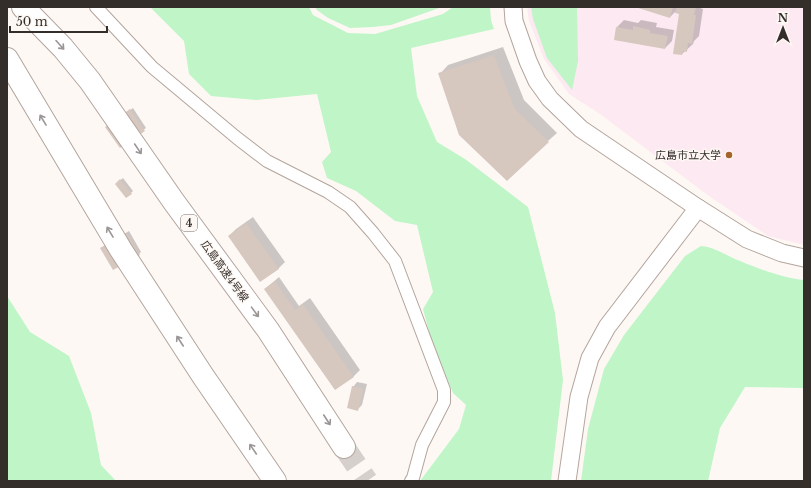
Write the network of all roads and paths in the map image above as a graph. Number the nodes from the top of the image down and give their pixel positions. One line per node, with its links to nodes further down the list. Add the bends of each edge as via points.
1 (23, 7): 7 (highway, 広島高速4号線 / 4, one-way to 7, via 90,81 174,202 268,330)
2 (96, 7): 9 (street, via 152,67 236,138 267,161 328,192 350,207 395,261 444,390 444,402 422,445)
3 (513, 7): 5 (street, via 514,21 528,61 550,98 581,129)
4 (7, 59): 8 (highway, one-way to 4, via 121,250)
5 (698, 208): 6 (street, via 748,239 782,253); 10 (street, via 607,327 590,358 579,397)
6 (804, 258)
7 (344, 447)
8 (275, 481)
9 (411, 481)
10 (567, 481)

